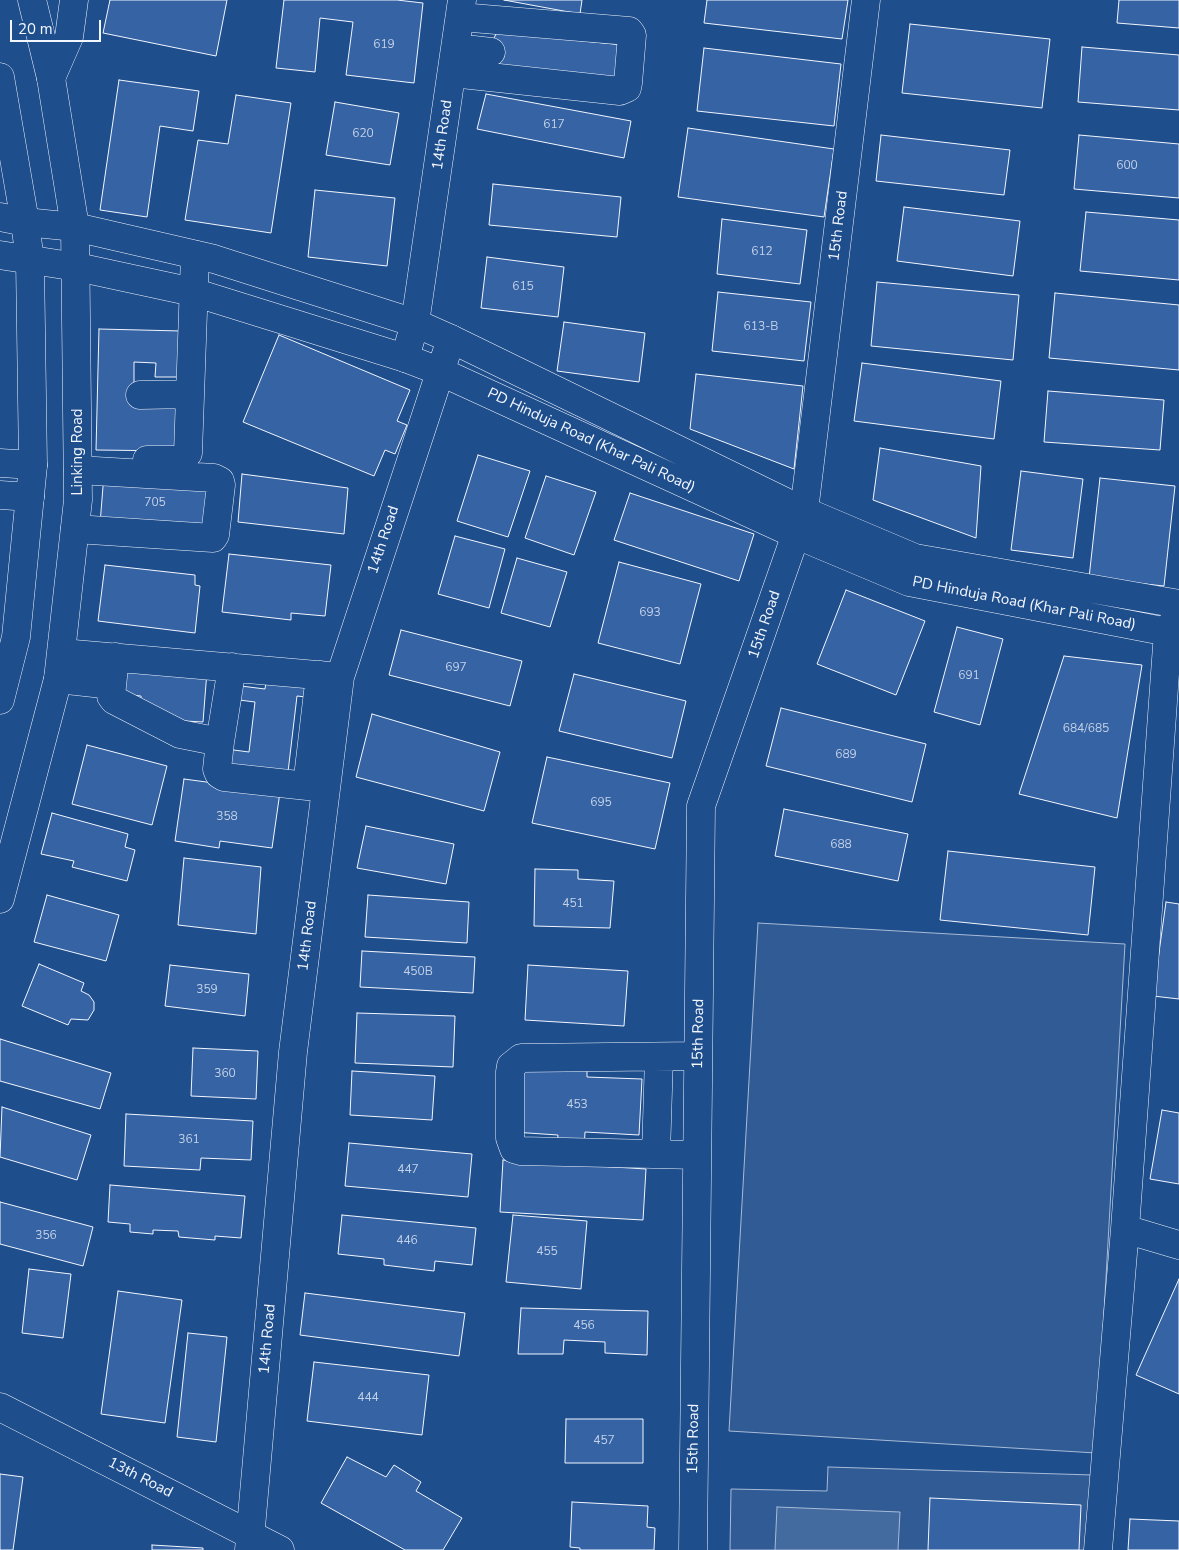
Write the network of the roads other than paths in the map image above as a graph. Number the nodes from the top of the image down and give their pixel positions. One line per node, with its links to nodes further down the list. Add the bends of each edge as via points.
1 (32, 0): 8 (street, Linking Road)
2 (74, 0): 8 (street, via 69,37)
3 (866, 0): 27 (street, 15th Road)
4 (461, 8): 6 (street, 14th Road); 6 (street, via 629,30 632,35 628,83 627,88 620,91)
5 (491, 52): 6 (street)
6 (454, 61): 16 (street, 14th Road)
7 (0, 77): 9 (street)
8 (51, 78): 10 (street, Linking Road)
9 (13, 219): 10 (street, PD Hinduja Road (Khar Pali Road)); 13 (street)
10 (75, 227): 12 (street, PD Hinduja Road (Khar Pali Road)); 14 (street, Linking Road)
11 (0, 255): 13 (street, PD Hinduja Road (Khar Pali Road))
12 (196, 255): 15 (street); 16 (street, PD Hinduja Road (Khar Pali Road))
13 (30, 261): 14 (street, PD Hinduja Road (Khar Pali Road)); 23 (street)
14 (77, 267): 15 (street, PD Hinduja Road (Khar Pali Road)); 24 (street, Linking Road)
15 (193, 292): 18 (street, PD Hinduja Road (Khar Pali Road)); 20 (street)
16 (415, 323): 17 (street, PD Hinduja Road (Khar Pali Road)); 18 (street, 14th Road)
17 (451, 339): 19 (street, 14th Road); 27 (street, PD Hinduja Road (Khar Pali Road))
18 (405, 358): 19 (street, PD Hinduja Road (Khar Pali Road))
19 (439, 371): 27 (street, PD Hinduja Road (Khar Pali Road)); 34 (street, 14th Road)
20 (190, 394): 21 (street); 24 (street, via 189,448 182,459)
21 (140, 395)
22 (0, 463): 23 (street)
23 (33, 465): 26 (street)
24 (78, 465): 28 (street, Linking Road); 28 (street, via 214,478 221,485 213,538)
25 (0, 495): 26 (street)
26 (30, 497): 36 (street, via 16,637)
27 (801, 523): 29 (street, PD Hinduja Road (Khar Pali Road), via 915,558); 30 (street, PD Hinduja Road (Khar Pali Road), via 910,582); 40 (street, 15th Road, via 701,806)
28 (75, 529): 32 (street, Linking Road)
29 (1179, 604)
30 (1175, 625): 44 (street)
31 (115, 657): 32 (street); 33 (street); 35 (street)
32 (60, 666): 35 (street); 39 (street, Linking Road)
33 (232, 667): 34 (street); 37 (street)
34 (330, 676): 38 (street, 14th Road)
35 (112, 685): 37 (street, via 114,700 180,734)
36 (0, 700)
37 (220, 742): 38 (street, via 217,769 224,777)
38 (316, 787): 47 (street, 14th Road)
39 (0, 899)
40 (698, 1056): 41 (street); 43 (street, 15th Road)
41 (659, 1057): 42 (street); 42 (street, via 521,1058 511,1066 510,1072 510,1138 514,1149)
42 (656, 1154): 43 (street)
43 (698, 1155): 49 (street, 15th Road)
44 (1125, 1229): 45 (street); 50 (street)
45 (1179, 1245)
46 (0, 1408): 47 (street, 13th Road)
47 (249, 1542): 48 (street, 13th Road)
48 (280, 1550)
49 (693, 1550)
50 (1098, 1550)

